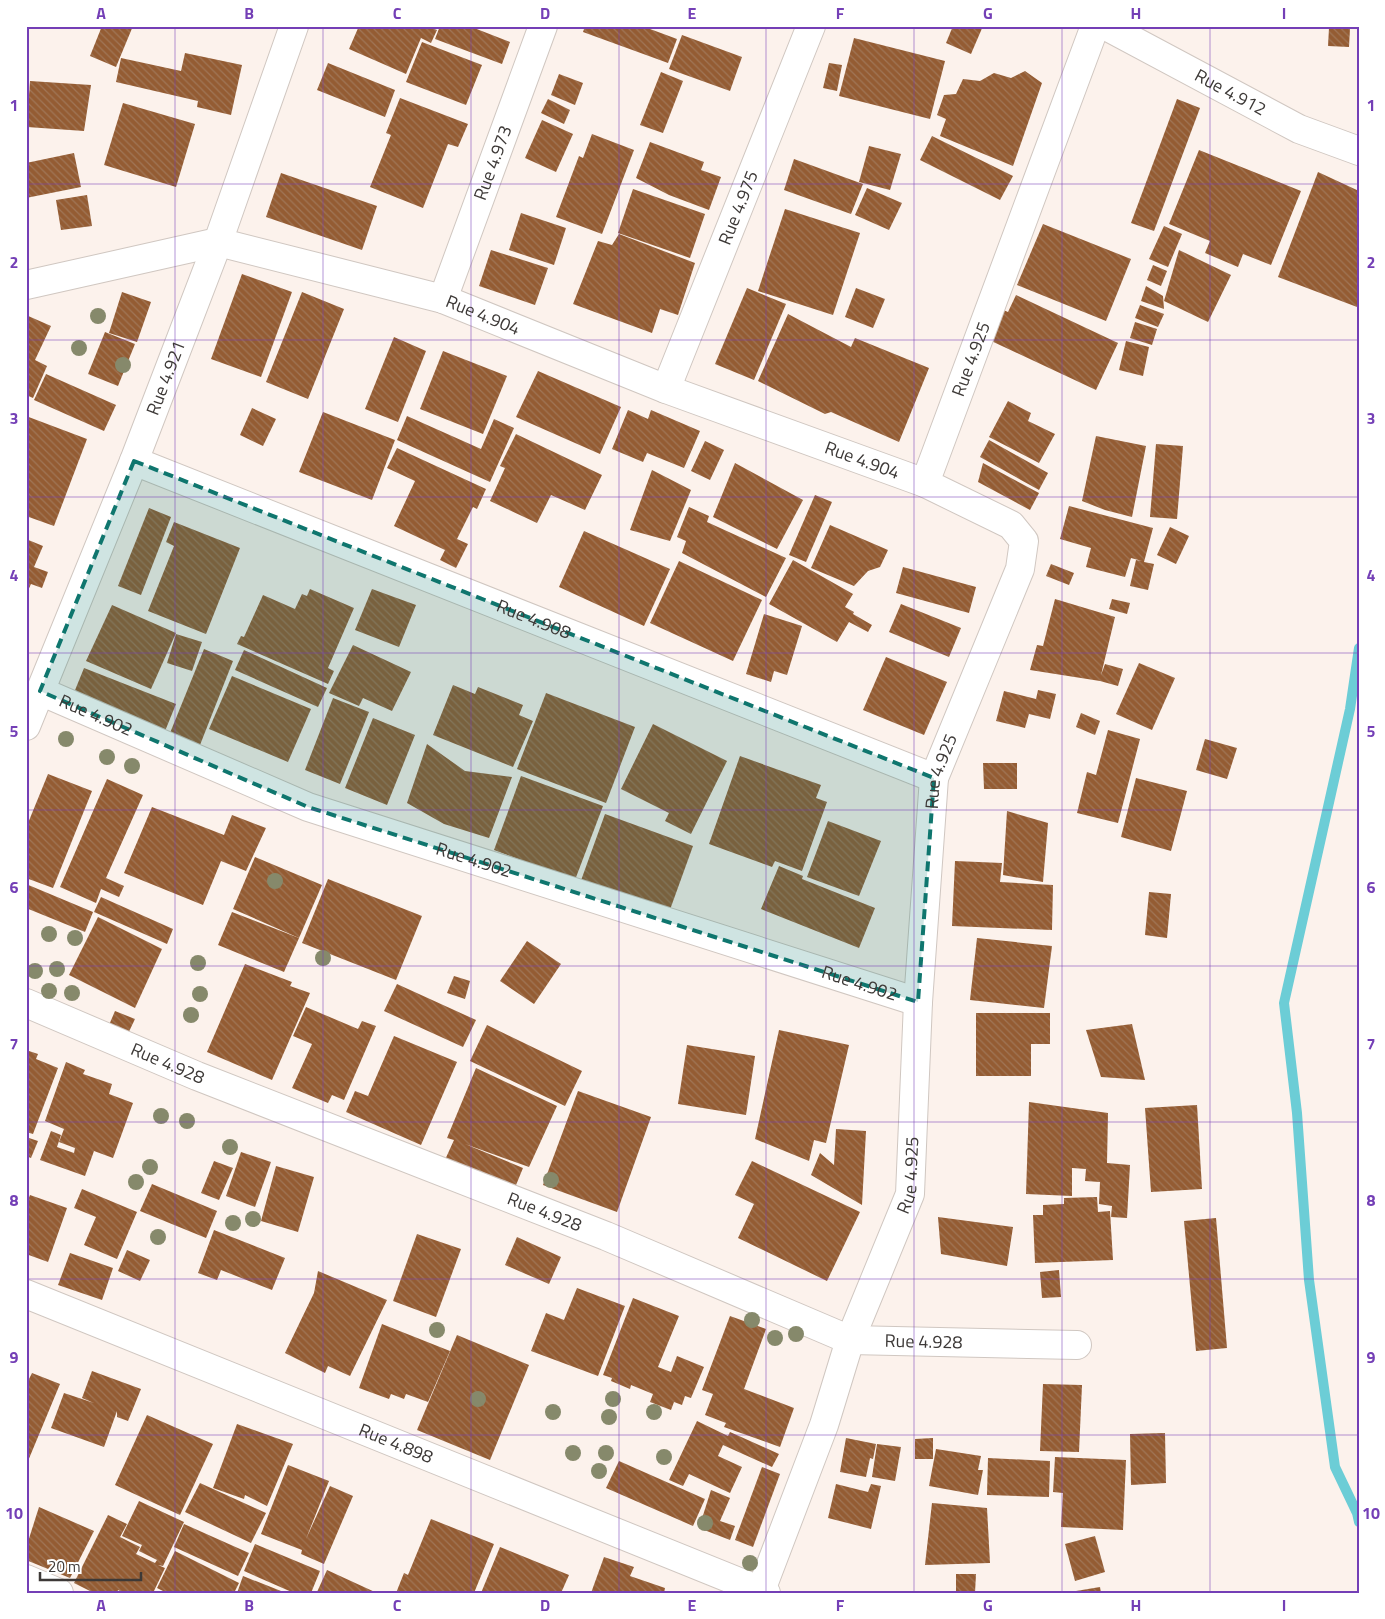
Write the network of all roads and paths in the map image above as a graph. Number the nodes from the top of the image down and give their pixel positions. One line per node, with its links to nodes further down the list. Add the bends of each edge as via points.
1 (294, 26): 7 (street, Rue 4.921)
2 (543, 26): 9 (street, Rue 4.973)
3 (811, 26): 10 (street, Rue 4.975)
4 (1095, 26): 12 (street, Rue 4.925)
5 (1106, 26): 6 (street, Rue 4.912, via 1299,130)
6 (1359, 151)
7 (218, 242): 8 (street, Rue 4.904); 9 (street, Rue 4.904); 11 (street, Rue 4.921)
8 (26, 285)
9 (443, 299): 10 (street, Rue 4.904)
10 (666, 389): 12 (street, Rue 4.904)
11 (134, 461): 13 (street, Rue 4.921); 15 (street, Rue 4.908)
12 (925, 484): 15 (street, Rue 4.925, via 1011,524 1024,541 1020,569)
13 (40, 691): 14 (street, Rue 4.921); 16 (street, Rue 4.902, via 308,807)
14 (26, 726)
15 (934, 778): 16 (street, Rue 4.925)
16 (918, 1002): 19 (street, Rue 4.925, via 910,1194)
17 (26, 1003): 19 (street, Rue 4.928, via 197,1076 606,1236)
18 (26, 1294): 22 (street, Rue 4.898)
19 (850, 1340): 20 (street, Rue 4.928); 22 (street, Rue 4.925, via 824,1425)
20 (1077, 1346)
21 (26, 1579): 23 (street)
22 (762, 1592)
23 (59, 1593)

